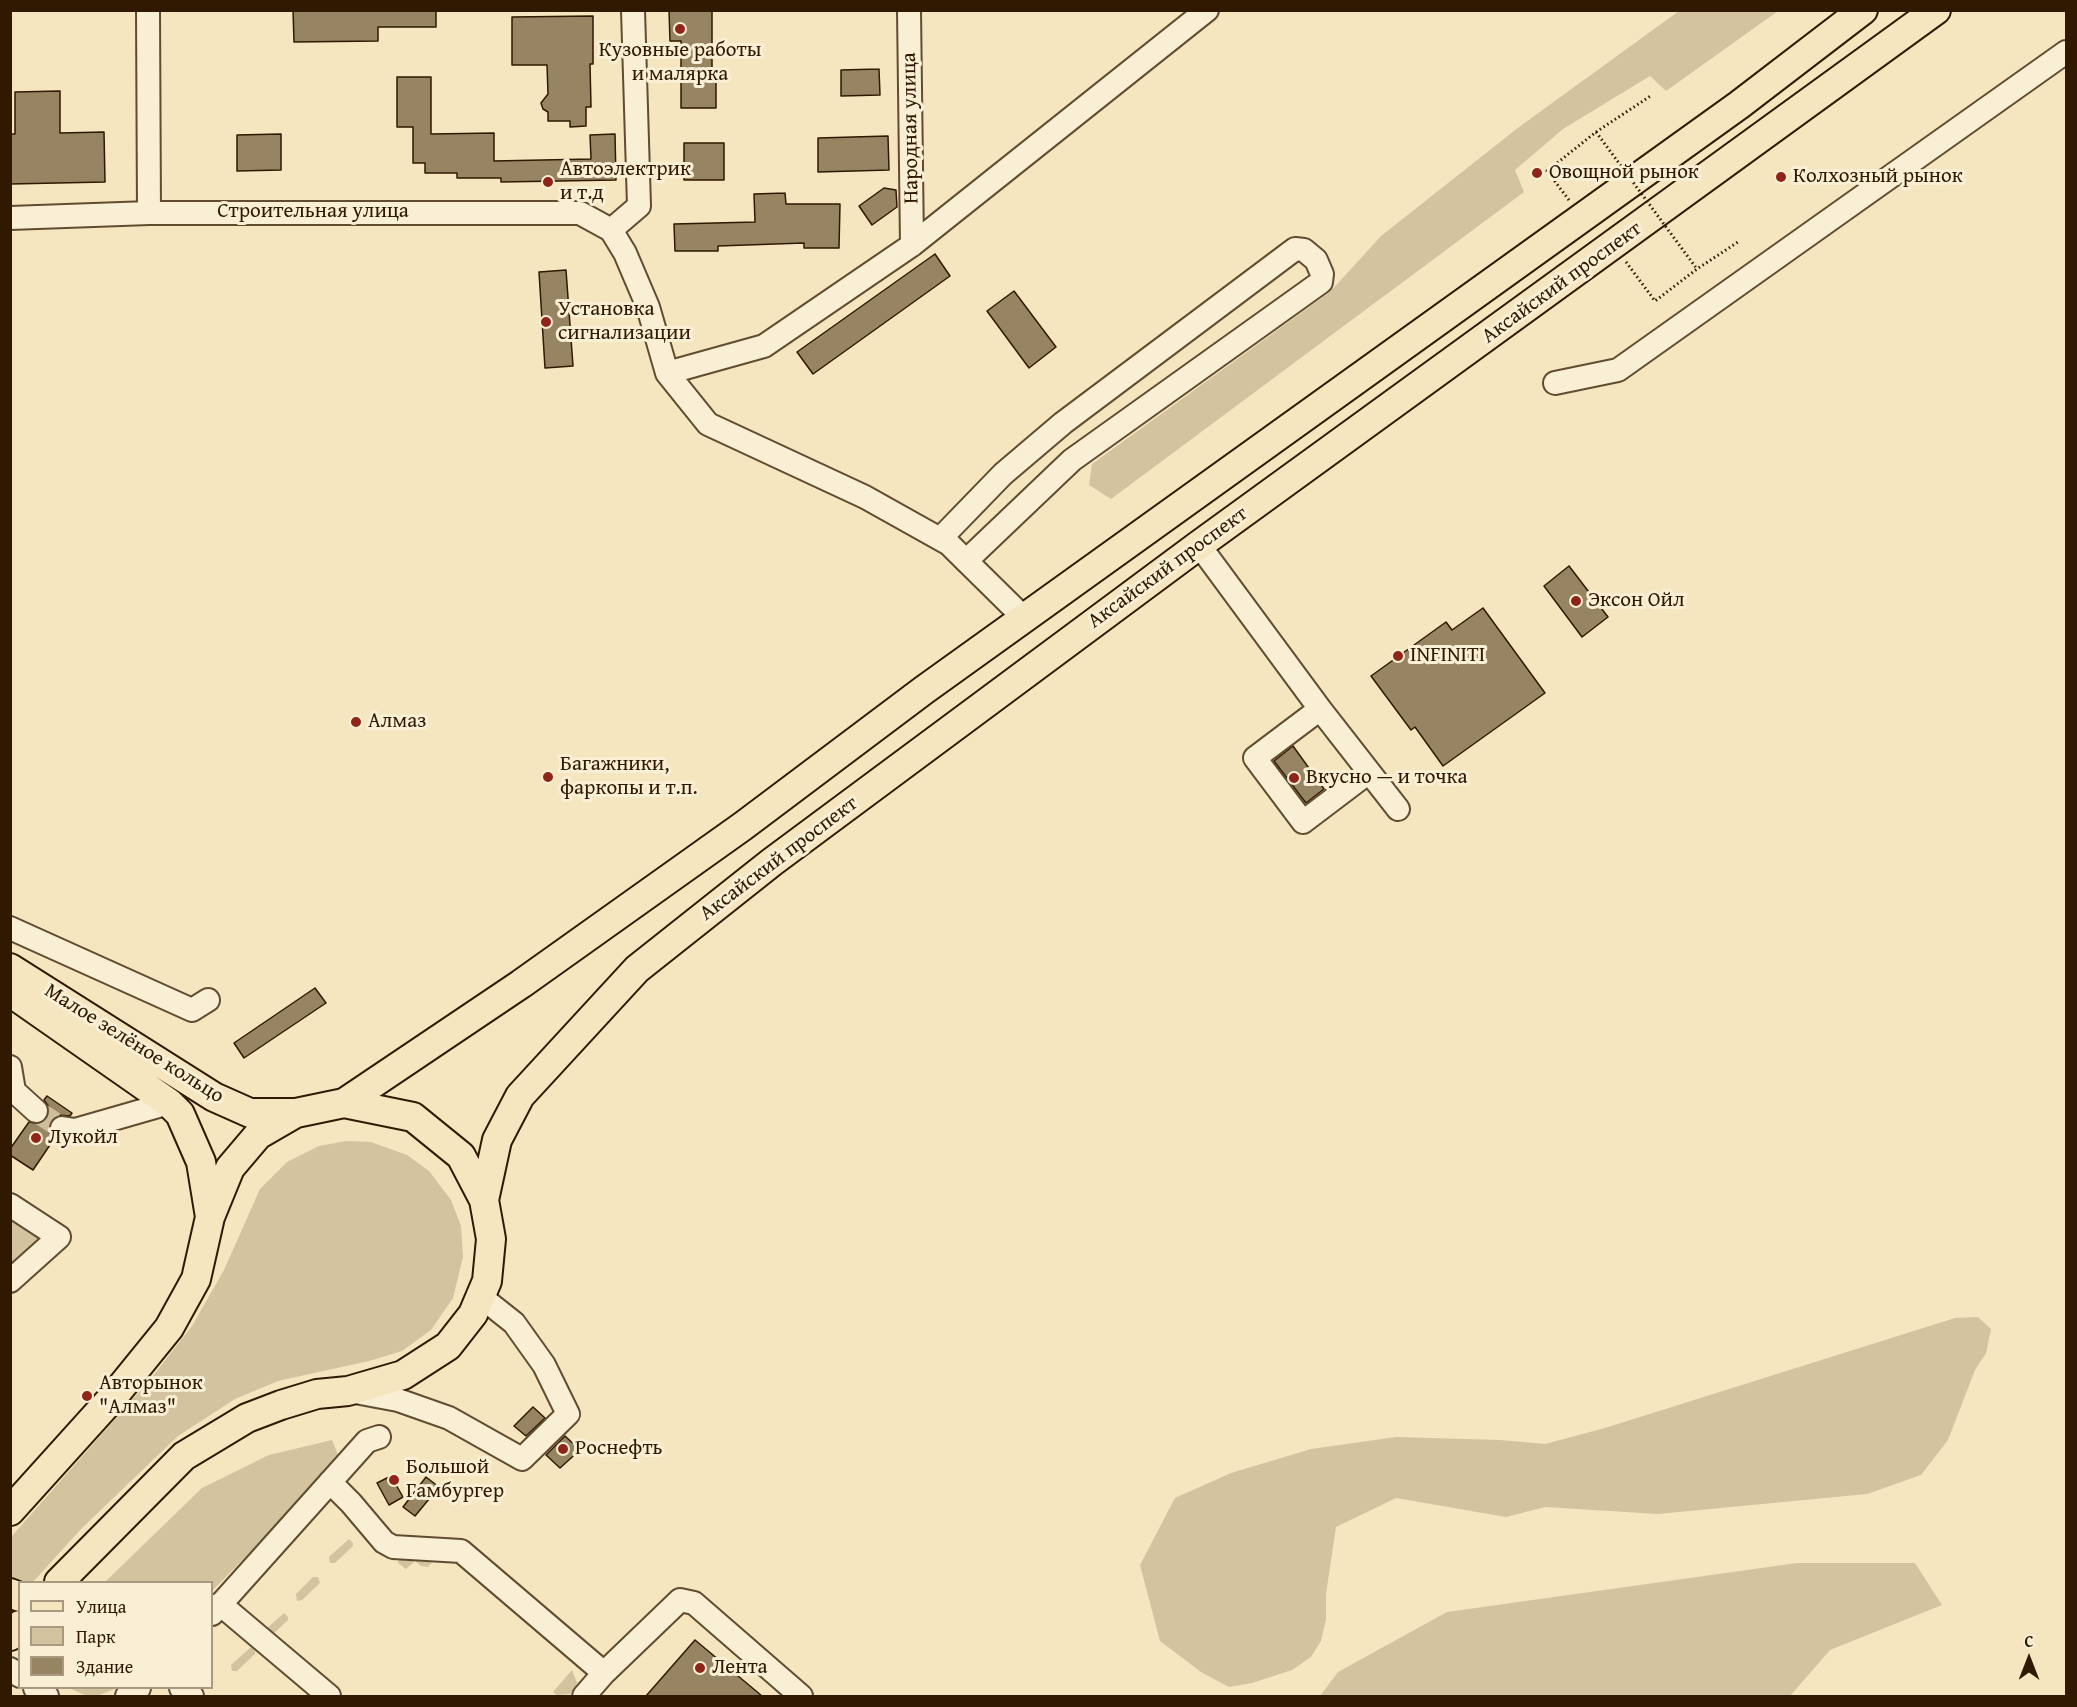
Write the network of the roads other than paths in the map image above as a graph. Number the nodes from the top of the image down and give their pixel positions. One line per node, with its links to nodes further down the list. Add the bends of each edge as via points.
1 (148, 10): 8 (street)
2 (633, 10): 10 (street, via 639,206)
3 (909, 10): 11 (street, Народная улица)
4 (1207, 10): 11 (street)
5 (1863, 10): 17 (main road, Аксайский проспект, via 1730,111)
6 (1936, 10): 15 (main road, Аксайский проспект)
7 (2067, 52): 13 (street, via 1618,370)
8 (148, 213): 9 (street, Строительная улица); 10 (street, Строительная улица, via 580,213)
9 (10, 218)
10 (611, 230): 12 (street, via 648,307)
11 (912, 245): 12 (street, via 764,346)
12 (668, 373): 14 (street, via 708,424 865,496)
13 (1555, 383)
14 (940, 539): 16 (street); 16 (street, via 1002,474 1063,423 1295,249 1304,250 1316,260 1322,274 1320,282 1072,460)
15 (1199, 545): 18 (street); 31 (main road, Аксайский проспект, via 772,862 637,969 520,1096 497,1140)
16 (966, 561): 17 (street)
17 (1025, 619): 27 (main road, Аксайский проспект, via 734,832)
18 (1320, 709): 19 (street); 19 (street, via 1255,758 1303,822)
19 (1369, 772): 20 (street)
20 (1398, 809)
21 (10, 928): 24 (street, via 192,1010)
22 (10, 968): 29 (main road, Малое зелёное кольцо, via 214,1097 250,1113)
23 (10, 992): 26 (main road, Малое зелёное кольцо)
24 (208, 1000)
25 (10, 1067): 28 (street, via 14,1091)
26 (169, 1102): 30 (street, via 75,1130); 33 (main road, Малое зелёное кольцо, via 180,1114 201,1162)
27 (345, 1102): 29 (main road); 31 (main road, via 412,1117 461,1156)
28 (36, 1111)
29 (296, 1113): 33 (main road, via 258,1135 230,1167)
30 (62, 1128)
31 (484, 1200): 35 (main road, via 491,1239 487,1281)
32 (10, 1205): 34 (street, via 59,1237)
33 (210, 1217): 39 (main road, via 196,1279 169,1328)
34 (10, 1281)
35 (480, 1296): 36 (main road, via 473,1314 448,1346 403,1375); 36 (street, via 514,1323 544,1365 568,1414 522,1459 449,1418 398,1400)
36 (348, 1391): 40 (main road, via 317,1394 247,1418 184,1456)
37 (379, 1437): 38 (street, via 367,1441)
38 (330, 1482): 41 (street); 42 (street, via 384,1542 393,1547 461,1551)
39 (10, 1511)
40 (60, 1581)
41 (216, 1609): 43 (street)
42 (604, 1673): 44 (street); 45 (street, via 680,1600 694,1603)
43 (328, 1696)
44 (585, 1696)
45 (801, 1696)

